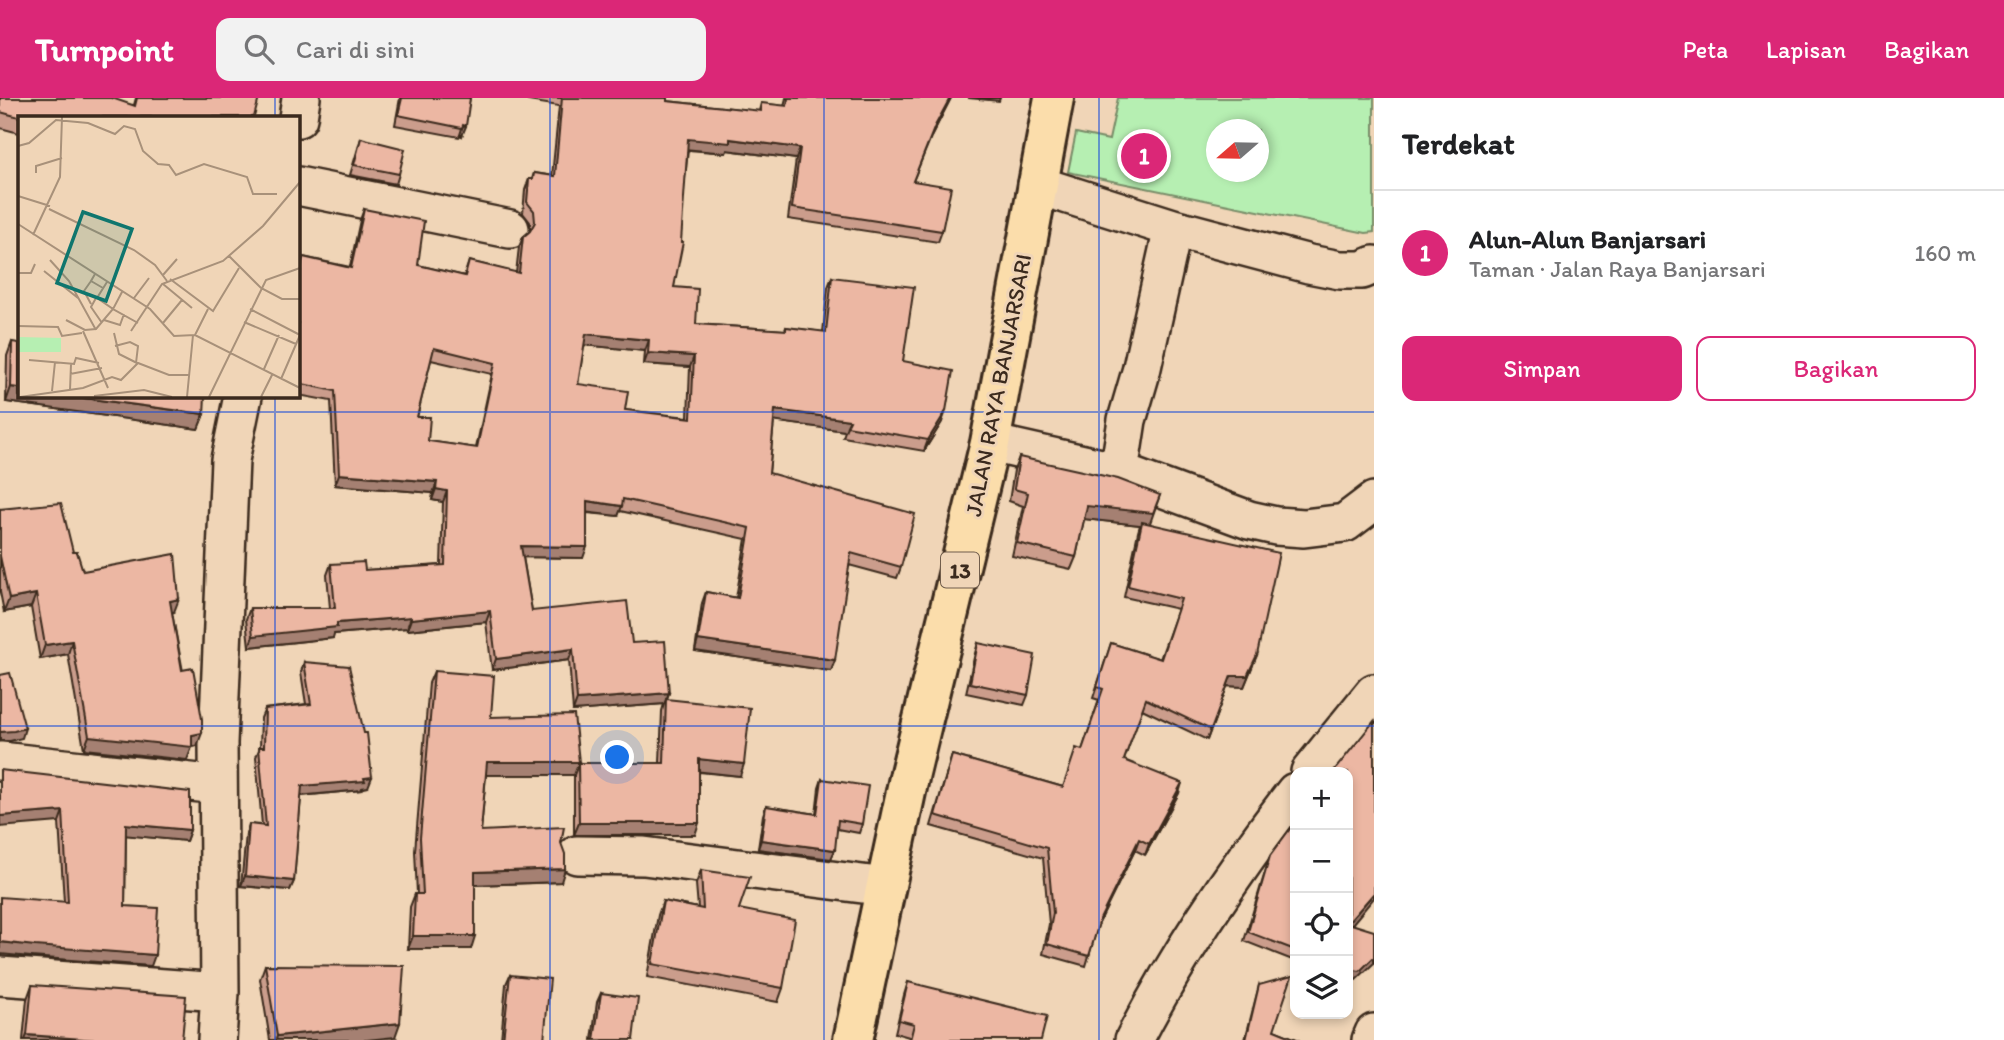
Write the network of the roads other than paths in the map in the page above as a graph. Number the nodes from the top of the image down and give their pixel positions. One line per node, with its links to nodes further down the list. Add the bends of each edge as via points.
1 (301, 98): 3 (street)
2 (1054, 98): 4 (highway, JALAN RAYA BANJARSARI / 13)
3 (298, 116)
4 (1037, 185): 6 (street); 10 (highway, JALAN RAYA BANJARSARI / 13)
5 (299, 186): 7 (street)
6 (1173, 228): 8 (street, via 1309,264); 11 (street)
7 (510, 229)
8 (1370, 269)
9 (243, 397): 16 (street, via 230,460)
10 (990, 443): 11 (street); 19 (highway, JALAN RAYA BANJARSARI / 13)
11 (1119, 472): 12 (street, via 1276,526 1345,523)
12 (1374, 501)
13 (1374, 693): 15 (street)
14 (0, 761): 16 (street)
15 (1314, 767)
16 (218, 785): 21 (street)
17 (1290, 798): 25 (street, via 1200,923)
18 (577, 855): 19 (street, via 644,856)
19 (886, 887): 24 (highway, JALAN RAYA BANJARSARI / 13)
20 (0, 976): 21 (street)
21 (219, 992): 23 (street)
22 (1374, 1033): 26 (street)
23 (217, 1040)
24 (853, 1040)
25 (1134, 1040)
26 (1371, 1040)

